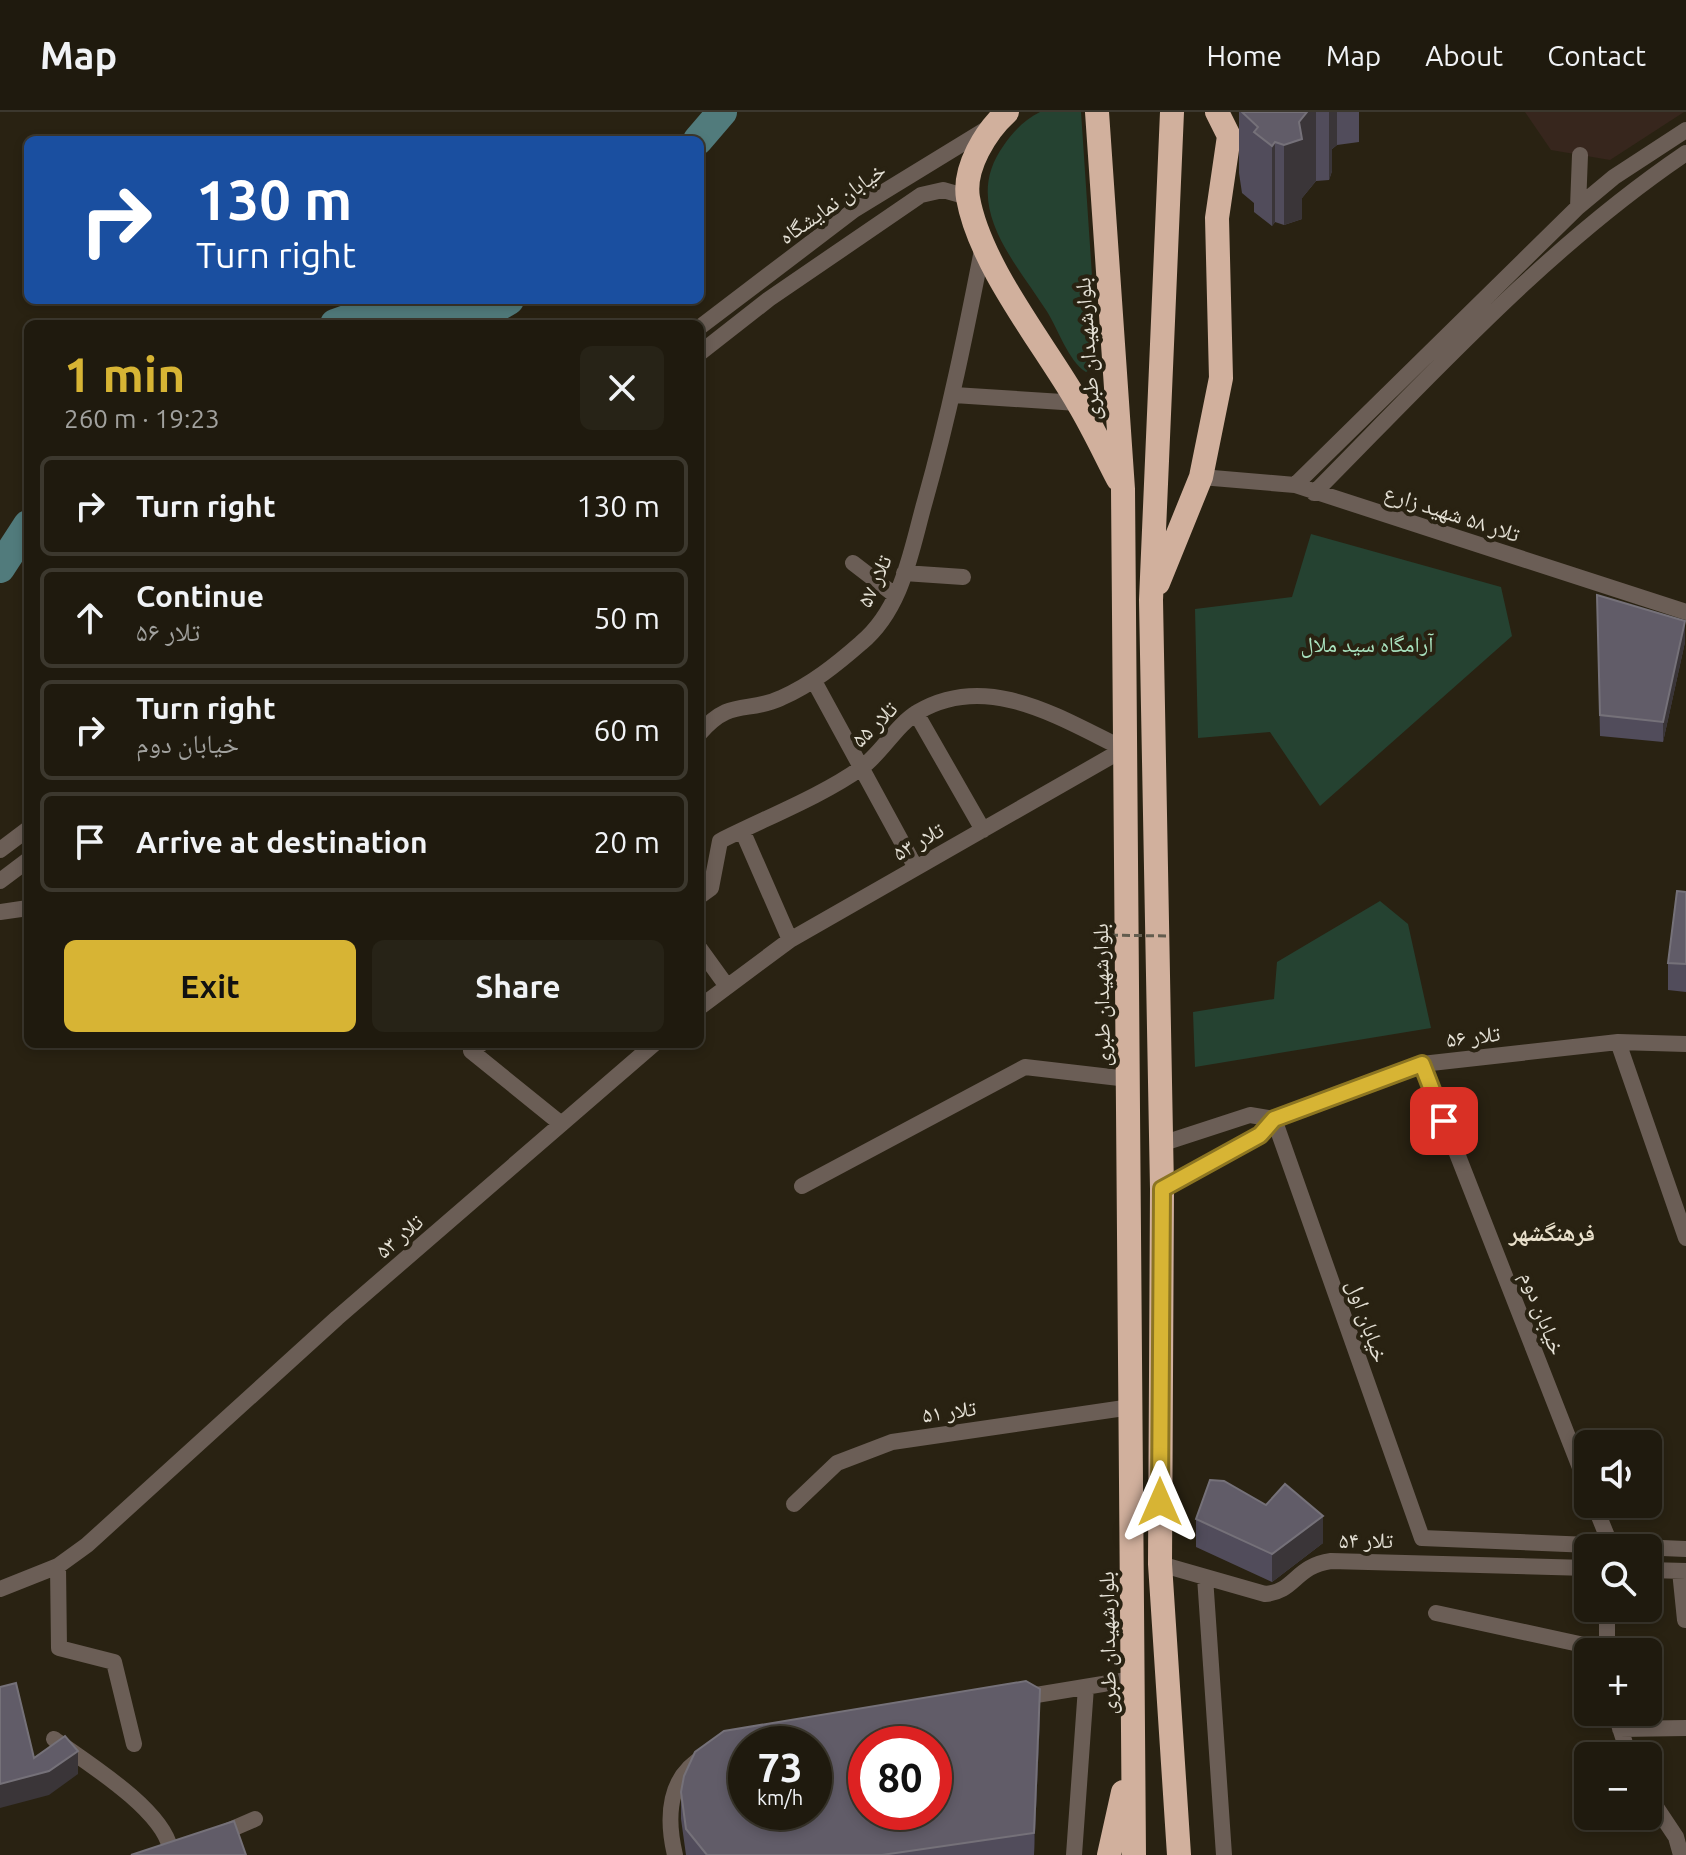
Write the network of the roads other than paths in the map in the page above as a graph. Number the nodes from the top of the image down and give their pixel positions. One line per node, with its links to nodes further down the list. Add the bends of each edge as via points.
1 (1172, 112): 25 (highway)
2 (1217, 112): 17 (highway, via 1229,136 1217,218 1221,378)
3 (1002, 117): 8 (highway, via 969,173); 13 (street, خیابان نمایشگاه, via 854,210)
4 (1097, 123): 19 (highway, بلوارشهیدان طبری)
5 (1686, 130): 9 (street)
6 (1686, 153): 12 (street, via 1628,193)
7 (1580, 155): 9 (street)
8 (968, 197): 11 (highway); 14 (street, خیابان نمایشگاه, via 943,190 921,195)
9 (1578, 207): 10 (street)
10 (1556, 231): 12 (street); 18 (street)
11 (983, 243): 15 (street, تلار ۵۷); 16 (highway)
12 (1569, 244): 20 (street)
13 (704, 324)
14 (704, 350)
15 (954, 395): 16 (street); 22 (street, تلار ۵۷)
16 (1078, 403): 19 (highway)
17 (1201, 477): 18 (street, تلار ۵۸ شهید زارع); 25 (highway)
18 (1295, 485): 20 (street, تلار ۵۸ شهید زارع)
19 (1123, 489): 30 (highway, بلوارشهیدان طبری)
20 (1314, 493): 26 (street, تلار ۵۸ شهید زارع)
21 (853, 563): 24 (street)
22 (904, 573): 23 (street); 24 (street, تلار ۵۷)
23 (963, 577)
24 (896, 596): 27 (street, تلار ۵۷, via 864,641)
25 (1151, 600): 54 (highway)
26 (1686, 612)
27 (814, 681): 29 (street, تلار ۵۷, via 778,700 727,710); 31 (street)
28 (916, 713): 30 (street, تلار ۵۵, via 959,696 988,695 1033,705); 31 (street, تلار ۵۵); 33 (street)
29 (704, 730)
30 (1124, 749): 33 (street, تلار ۵۳); 51 (highway, بلوارشهیدان طبری)
31 (861, 768): 32 (street, تلار ۵۵); 37 (street)
32 (742, 830): 39 (street, تلار ۵۵, via 720,841 711,888); 42 (street)
33 (983, 830): 37 (street, تلار ۵۳)
34 (24, 832): 35 (street)
35 (0, 850)
36 (24, 863): 38 (street)
37 (916, 868): 42 (street, تلار ۵۳)
38 (0, 881)
39 (704, 893)
40 (24, 909): 41 (street)
41 (0, 912)
42 (790, 940): 44 (street, تلار ۵۳)
43 (704, 955): 44 (street)
44 (726, 985): 45 (street, تلار ۵۳)
45 (704, 1004)
46 (1618, 1042): 47 (street, تلار ۵۶); 50 (street, تلار ۵۶); 57 (street)
47 (1686, 1044)
48 (475, 1048): 53 (street, via 471,1051)
49 (649, 1048): 53 (street, تلار ۵۳)
50 (1422, 1064): 52 (street, تلار ۵۶); 59 (street, خیابان دوم)
51 (1128, 1079): 55 (street, via 1025,1067); 58 (highway, بلوارشهیدان طبری)
52 (1274, 1119): 54 (street, via 1250,1115); 56 (street, via 1260,1135); 61 (street, خیابان اول, via 1422,1538)
53 (560, 1123): 65 (street, تلار ۵۳)
54 (1161, 1144): 56 (highway)
55 (802, 1186)
56 (1162, 1189): 64 (highway)
57 (1686, 1238)
58 (1131, 1407): 60 (street, تلار ۵۱, via 892,1442 837,1463); 74 (highway, بلوارشهیدان طبری)
59 (1574, 1452)
60 (794, 1504)
61 (1574, 1544)
62 (1662, 1548): 63 (street)
63 (1686, 1549)
64 (1160, 1564): 69 (street, تلار ۵۴); 85 (highway)
65 (58, 1566): 70 (street, تلار ۵۳); 83 (street, via 59,1648 114,1662)
66 (1574, 1568): 69 (street, تلار ۵۴, via 1331,1561 1312,1564 1283,1591 1265,1594)
67 (1662, 1570): 68 (street)
68 (1683, 1571): 72 (street)
69 (1205, 1577): 96 (street)
70 (0, 1589)
71 (1436, 1613): 73 (street)
72 (1685, 1620)
73 (1574, 1644)
74 (1133, 1679): 75 (street); 81 (highway, بلوارشهیدان طبری)
75 (1086, 1687): 76 (street); 91 (street)
76 (994, 1702)
77 (1619, 1726): 79 (street)
78 (1686, 1728): 79 (street)
79 (1620, 1729): 82 (street)
80 (54, 1739): 89 (street, via 154,1820 170,1848)
81 (1134, 1739): 92 (highway); 93 (highway, بلوارشهیدان طبری)
82 (1624, 1742)
83 (134, 1744)
84 (720, 1748): 90 (street, via 689,1764 672,1794 669,1831)
85 (1177, 1805): 94 (highway); 95 (highway)
86 (1662, 1812): 88 (street)
87 (255, 1819): 89 (street)
88 (1681, 1836): 97 (street)
89 (179, 1850)
90 (675, 1855)
91 (1074, 1855)
92 (1109, 1855)
93 (1134, 1855)
94 (1179, 1855)
95 (1197, 1855)
96 (1224, 1855)
97 (1681, 1855)

